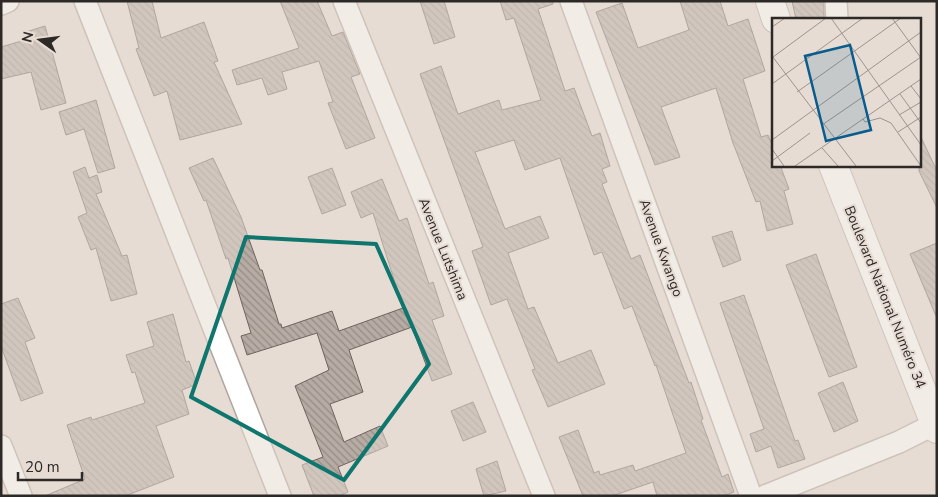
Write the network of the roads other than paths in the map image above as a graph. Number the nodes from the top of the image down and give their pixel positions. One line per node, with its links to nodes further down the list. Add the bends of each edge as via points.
1 (8, 1): 7 (street)
2 (85, 1): 14 (street)
3 (344, 1): 15 (street, Avenue Lutshima)
4 (571, 1): 16 (street, Avenue Kwango)
5 (770, 1): 8 (main road)
6 (836, 1): 9 (street)
7 (1, 4)
8 (776, 18)
9 (837, 18)
10 (833, 166): 11 (main road, Boulevard National Numéro 34)
11 (936, 425): 17 (street)
12 (1, 446): 13 (street)
13 (21, 496)
14 (280, 496)
15 (544, 496)
16 (751, 496)
17 (765, 496)

